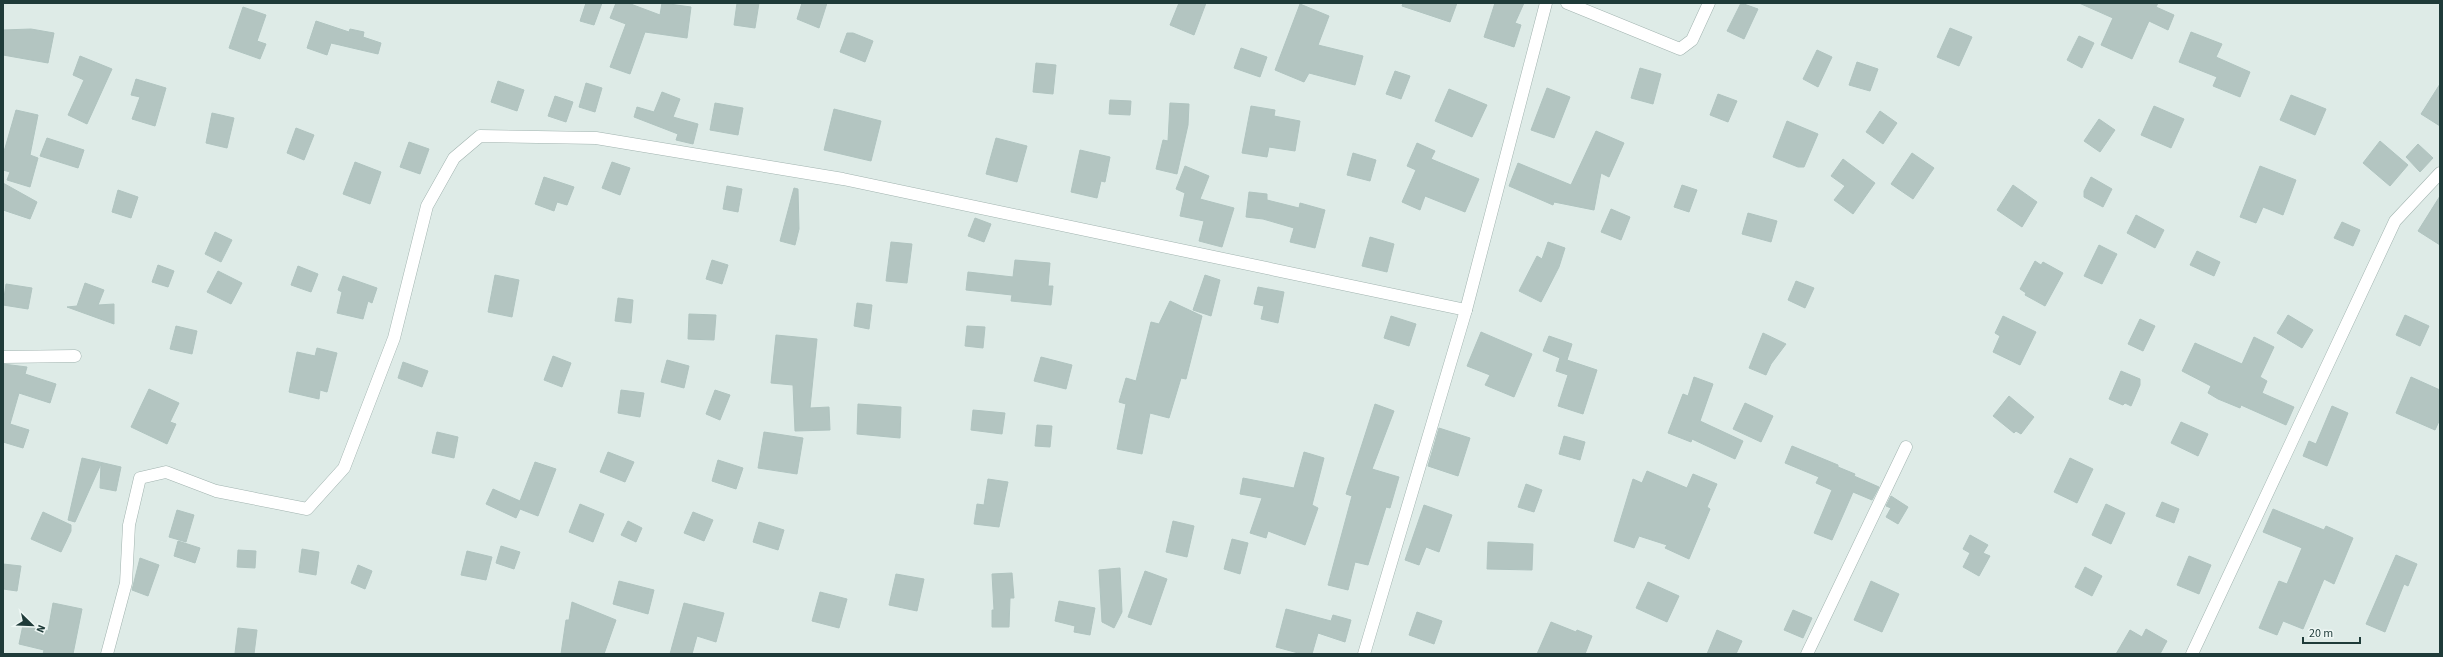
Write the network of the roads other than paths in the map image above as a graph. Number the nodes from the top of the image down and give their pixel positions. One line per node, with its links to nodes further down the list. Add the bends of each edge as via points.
1 (1546, 3): 5 (street)
2 (1567, 3): 3 (street, via 1680,49 1692,40)
3 (1709, 3)
4 (2440, 173): 12 (street, via 2395,221)
5 (1466, 310): 9 (street, via 843,180 596,138 480,136 454,158 427,206 394,338 344,468 307,509 216,491 166,472 140,478 129,525 126,583); 10 (street)
6 (74, 356): 7 (street)
7 (3, 357)
8 (1906, 447): 11 (street)
9 (108, 654)
10 (1364, 654)
11 (1807, 654)
12 (2192, 654)

